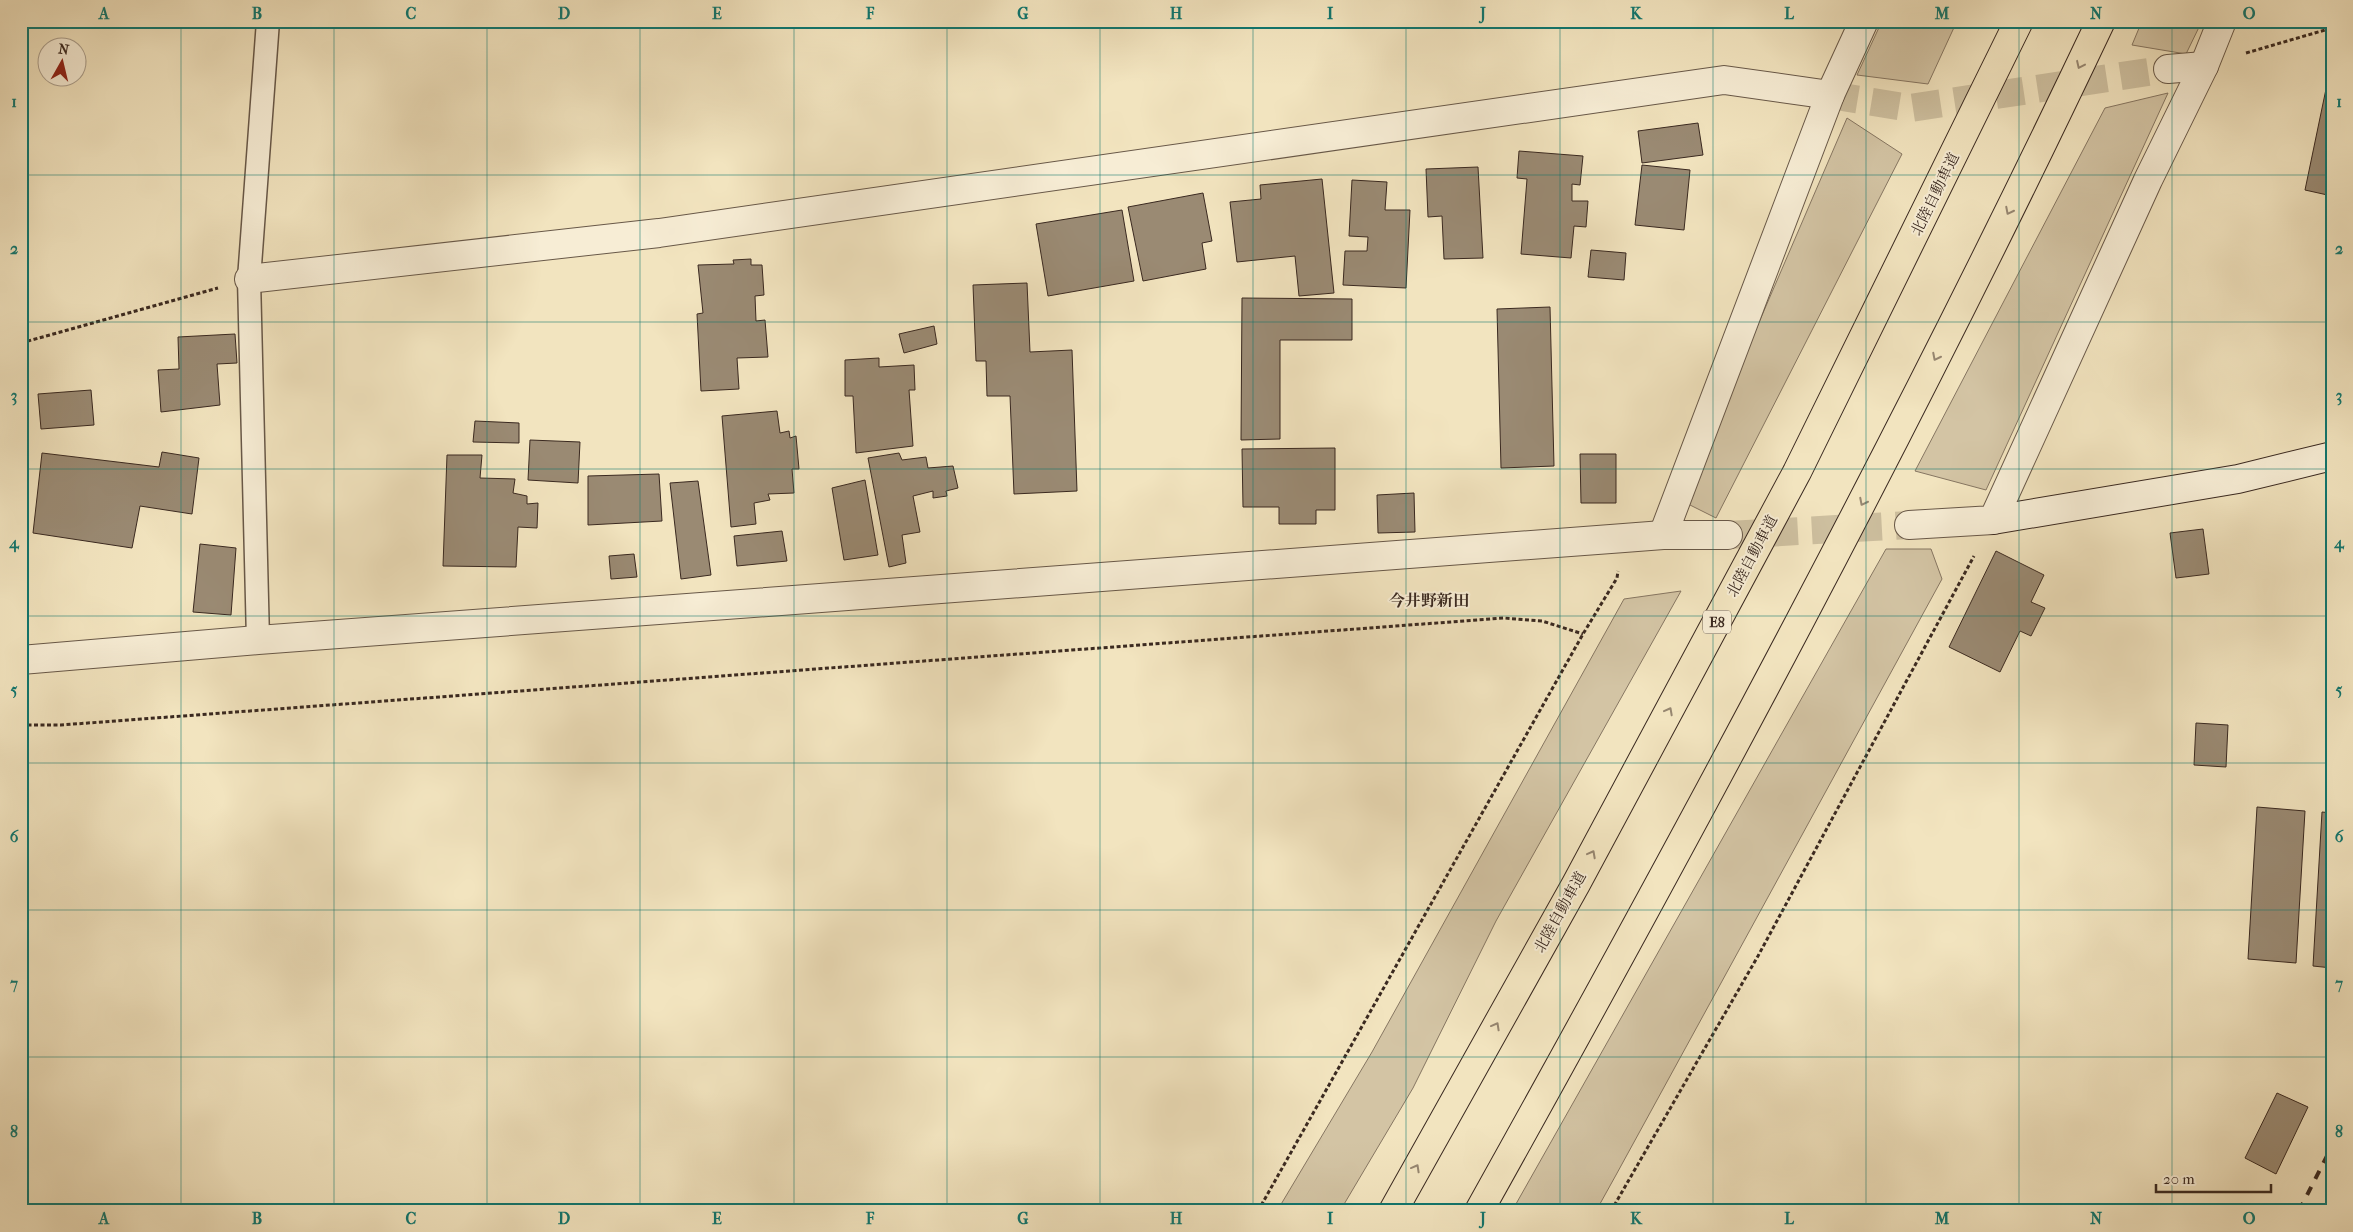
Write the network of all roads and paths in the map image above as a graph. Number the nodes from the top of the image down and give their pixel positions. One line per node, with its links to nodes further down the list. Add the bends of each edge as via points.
1 (268, 21): 10 (lane)
2 (1864, 21): 9 (street)
3 (2019, 21): 23 (highway, 北陸自動車道 / E8, one-way to 3, via 1576,884 1797,472)
4 (2101, 21): 24 (highway, one-way to 24, via 1860,508 1638,927)
5 (2222, 21): 7 (street)
6 (2332, 28): 7 (path)
7 (2204, 66): 8 (street); 13 (street, via 2144,189)
8 (2168, 69)
9 (1830, 96): 10 (street, via 1724,80 659,232); 15 (street)
10 (249, 279): 11 (path); 19 (lane)
11 (21, 343)
12 (2332, 456): 13 (street, via 2238,479)
13 (1994, 520): 14 (street); 25 (path, via 1758,956)
14 (1909, 525)
15 (1663, 535): 16 (street); 17 (street)
16 (1728, 535)
17 (1624, 538): 18 (path, via 1617,578); 19 (street)
18 (1583, 634): 21 (path, via 1542,621 1504,618); 22 (path)
19 (258, 640): 20 (street)
20 (21, 660)
21 (21, 726)
22 (1258, 1211)
23 (1393, 1211)
24 (1479, 1211)
25 (1611, 1211)

